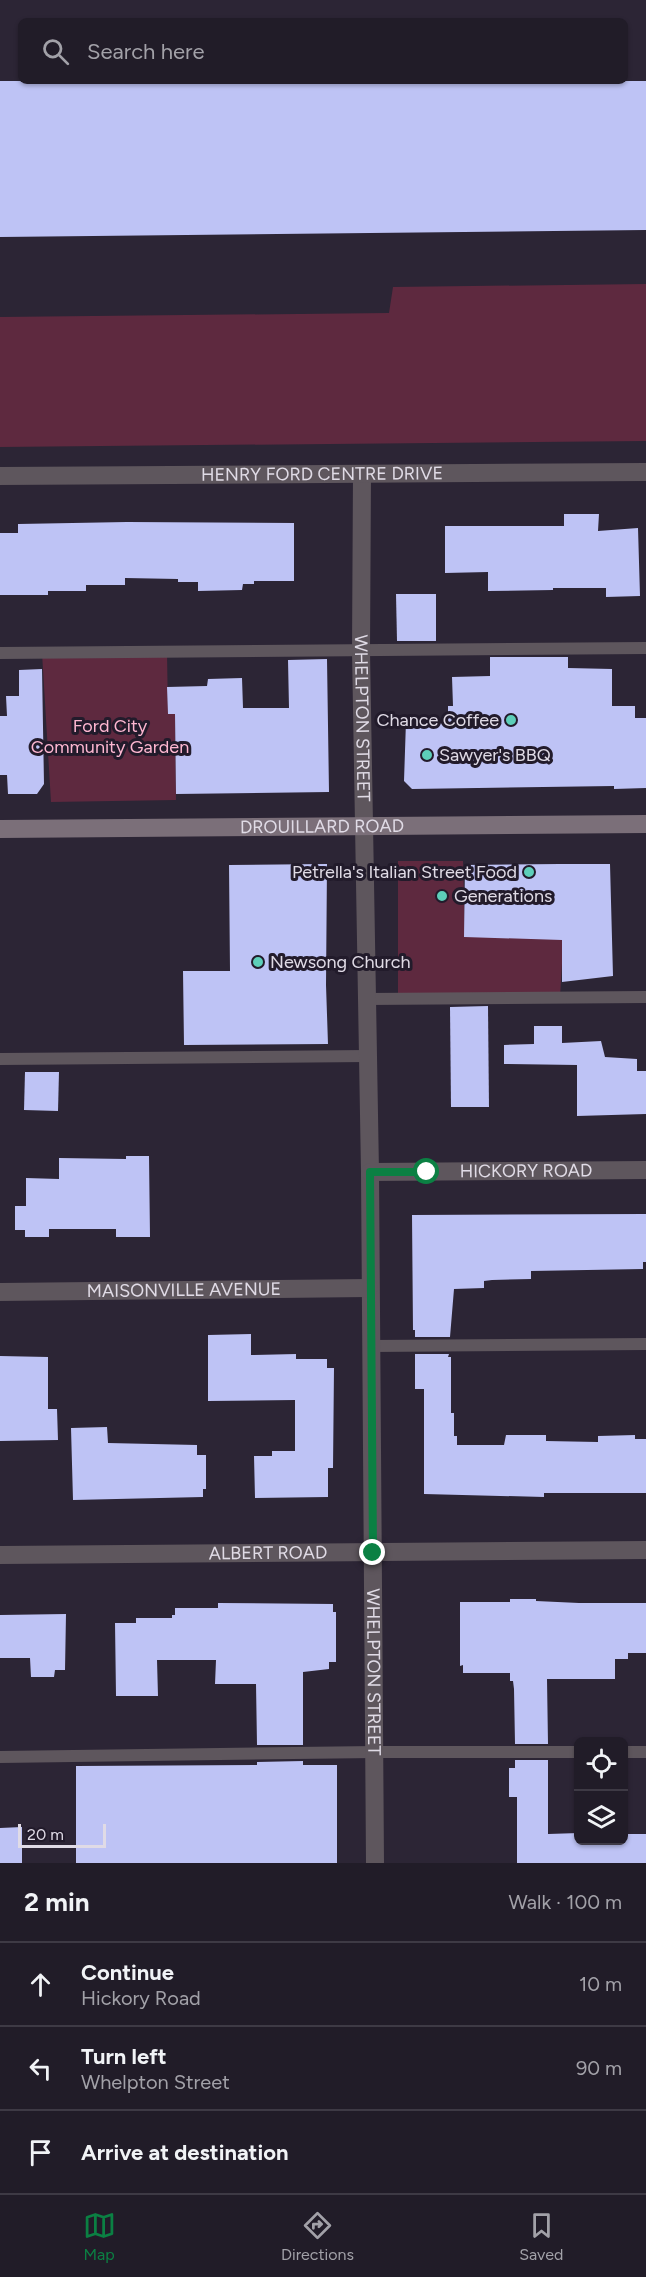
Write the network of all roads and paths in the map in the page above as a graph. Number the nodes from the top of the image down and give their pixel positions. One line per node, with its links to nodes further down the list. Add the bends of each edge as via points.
1 (646, 472): 2 (street, HENRY FORD CENTRE DRIVE)
2 (362, 474): 3 (street, HENRY FORD CENTRE DRIVE); 5 (street, WHELPTON STREET)
3 (0, 476)
4 (646, 648): 5 (lane)
5 (361, 651): 6 (lane); 8 (street, WHELPTON STREET)
6 (0, 653)
7 (646, 824): 8 (street, DROUILLARD ROAD)
8 (363, 827): 9 (street, DROUILLARD ROAD); 11 (street, WHELPTON STREET)
9 (0, 829)
10 (646, 997): 11 (lane)
11 (367, 999): 12 (street, WHELPTON STREET)
12 (368, 1056): 13 (lane); 15 (street, WHELPTON STREET)
13 (0, 1059)
14 (646, 1170): 15 (street, HICKORY ROAD)
15 (370, 1172): 16 (street, WHELPTON STREET)
16 (369, 1288): 17 (street, MAISONVILLE AVENUE); 19 (street, WHELPTON STREET)
17 (0, 1292)
18 (646, 1344): 19 (lane)
19 (371, 1346): 21 (street, WHELPTON STREET)
20 (646, 1550): 21 (street, ALBERT ROAD)
21 (373, 1553): 22 (street, ALBERT ROAD); 23 (street, WHELPTON STREET)
22 (0, 1555)
23 (375, 1752): 24 (lane); 27 (lane); 28 (street, WHELPTON STREET)
24 (574, 1752)
25 (628, 1752): 26 (lane)
26 (646, 1752)
27 (0, 1757)
28 (375, 1863)

